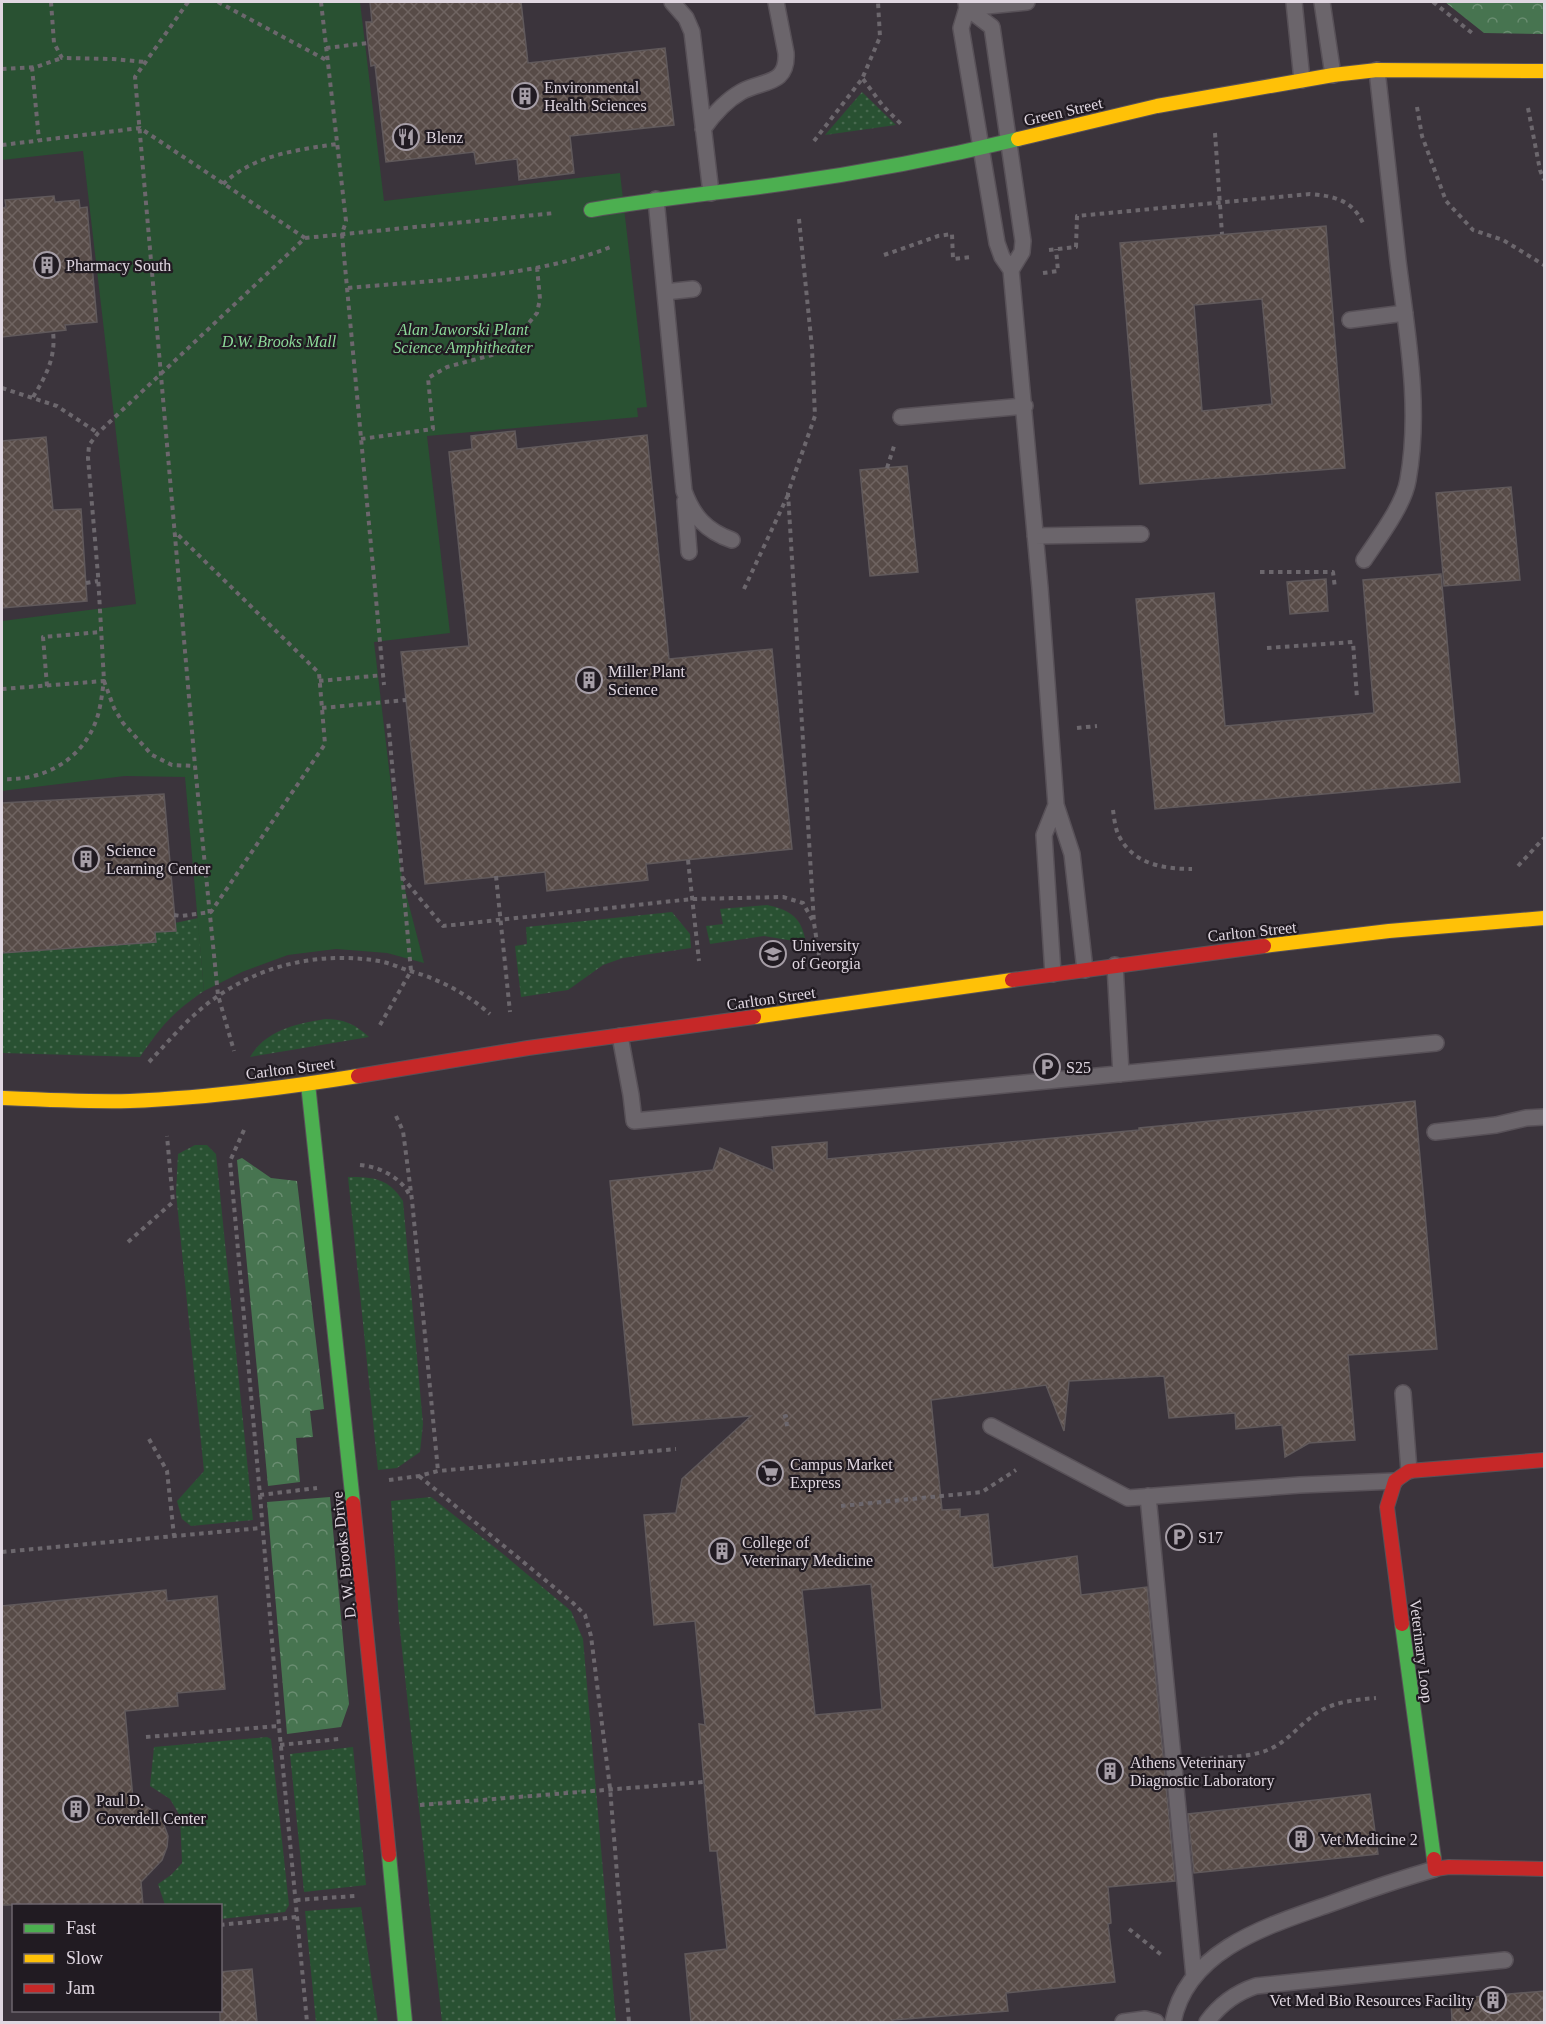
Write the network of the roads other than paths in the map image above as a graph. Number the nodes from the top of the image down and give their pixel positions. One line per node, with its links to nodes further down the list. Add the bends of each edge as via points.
1 (672, 2): 11 (lane, via 691,28)
2 (776, 2): 11 (lane, via 786,52 783,72 772,81 730,99)
3 (1027, 2): 6 (lane)
4 (1294, 2): 10 (lane)
5 (1322, 2): 9 (lane)
6 (967, 5): 12 (lane, via 992,27); 13 (lane, via 961,28)
7 (1377, 70): 8 (street, Green Street); 9 (street, Green Street); 20 (lane)
8 (1545, 71)
9 (1333, 75): 10 (street, Green Street)
10 (1302, 80): 12 (street, Green Street, via 1157,106)
11 (703, 129): 14 (lane)
12 (1008, 142): 13 (street, Green Street); 17 (lane, via 1023,241 1022,252)
13 (982, 148): 14 (street, Green Street); 17 (lane, via 997,243)
14 (711, 193): 15 (street, Green Street)
15 (656, 200): 16 (street, Green Street); 19 (lane)
16 (591, 210)
17 (1011, 270): 22 (lane)
18 (693, 290): 19 (lane)
19 (665, 292): 24 (lane)
20 (1405, 313): 21 (lane); 29 (lane, via 1413,422 1408,482)
21 (1350, 320)
22 (1025, 406): 23 (lane); 26 (lane)
23 (901, 417)
24 (684, 489): 27 (lane, via 692,511 703,524); 28 (lane)
25 (1141, 534): 26 (lane)
26 (1035, 536): 30 (lane)
27 (732, 540)
28 (689, 552)
29 (1364, 560)
30 (1056, 805): 33 (lane, via 1072,854); 34 (lane, via 1044,835)
31 (1545, 918): 32 (street, Carlton Street, via 1224,950)
32 (1115, 965): 33 (street, Carlton Street); 37 (lane)
33 (1084, 970): 34 (street, Carlton Street)
34 (1053, 974): 35 (street, Carlton Street)
35 (620, 1036): 37 (lane, via 634,1121); 38 (street, Carlton Street)
36 (1436, 1043): 37 (lane)
37 (1120, 1074)
38 (308, 1084): 39 (street, Carlton Street, via 134,1101); 52 (street, D. W. Brooks Drive)
39 (2, 1098)
40 (1545, 1117): 41 (lane)
41 (1435, 1132)
42 (1403, 1393): 45 (lane)
43 (991, 1426): 47 (lane, via 1128,1498)
44 (1545, 1460): 45 (street)
45 (1409, 1471): 46 (street)
46 (1395, 1481): 47 (lane); 48 (street, Veterinary Loop, via 1387,1507)
47 (1148, 1496): 51 (lane)
48 (1435, 1869): 49 (street); 51 (lane, via 1278,1922 1223,1951)
49 (1545, 1869)
50 (1505, 1960): 56 (lane, via 1256,1986 1230,1998)
51 (1194, 1977): 55 (lane)
52 (405, 2022)
53 (1123, 2022): 54 (lane)
54 (1156, 2022)
55 (1173, 2022)
56 (1207, 2022)

